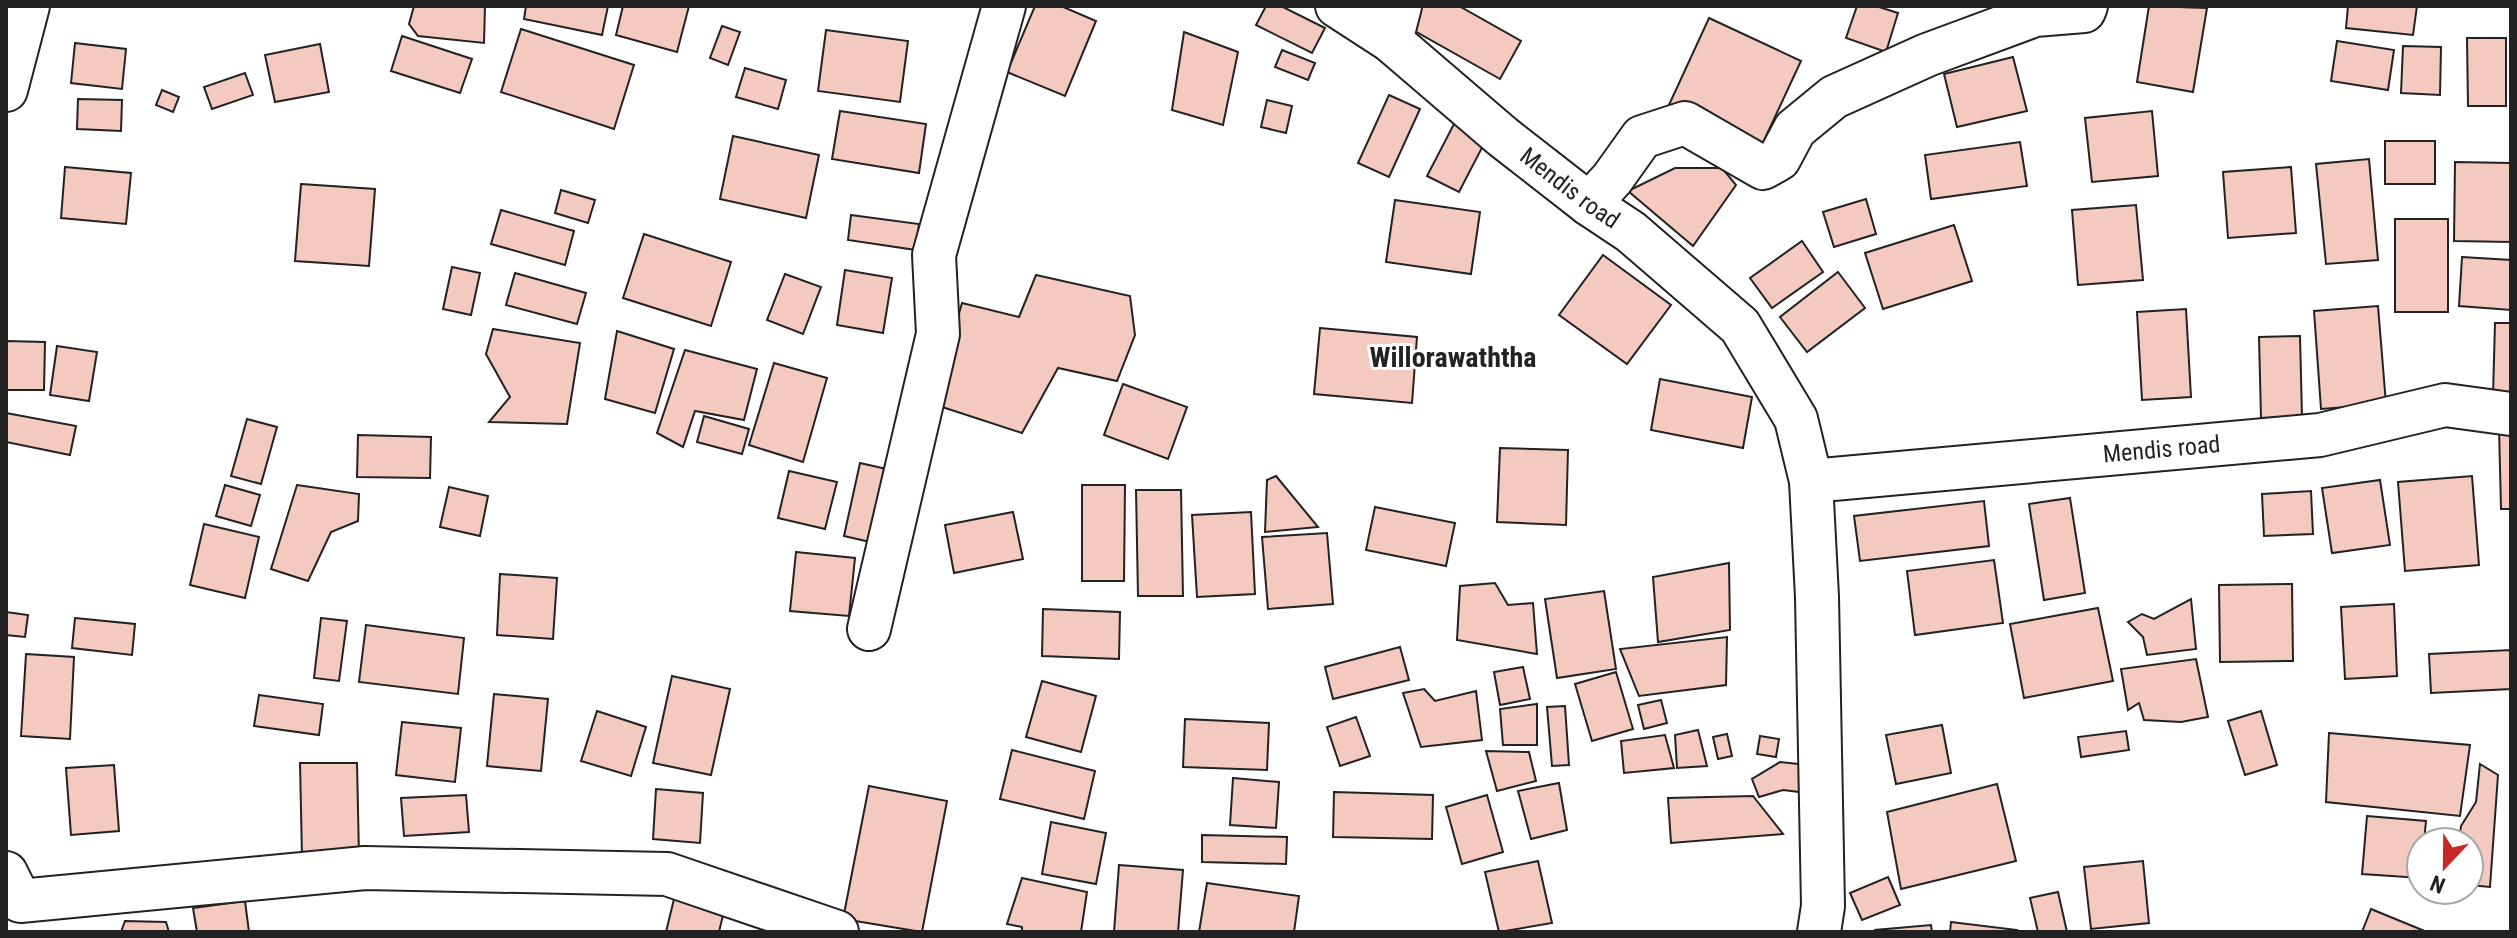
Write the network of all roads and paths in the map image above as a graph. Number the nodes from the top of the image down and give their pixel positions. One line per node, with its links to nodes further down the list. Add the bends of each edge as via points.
1 (28, 6): 6 (street)
2 (1004, 6): 10 (street, via 934,255 938,334)
3 (1337, 6): 5 (street, Mendis road)
4 (2086, 6): 7 (street, via 2084,11 2035,15 1834,97 1795,129 1779,159 1763,168 1685,123 1642,137)
5 (1395, 24): 7 (street, Mendis road, via 1503,137)
6 (6, 90)
7 (1589, 204): 9 (street, Mendis road, via 1631,232 1740,326 1796,419)
8 (2511, 414): 9 (street, Mendis road, via 2445,405 2320,435)
9 (1811, 481): 13 (street, Mendis road, via 1823,906)
10 (869, 629)
11 (20, 902): 12 (street, via 365,868 667,874)
12 (837, 932)
13 (1819, 932)

